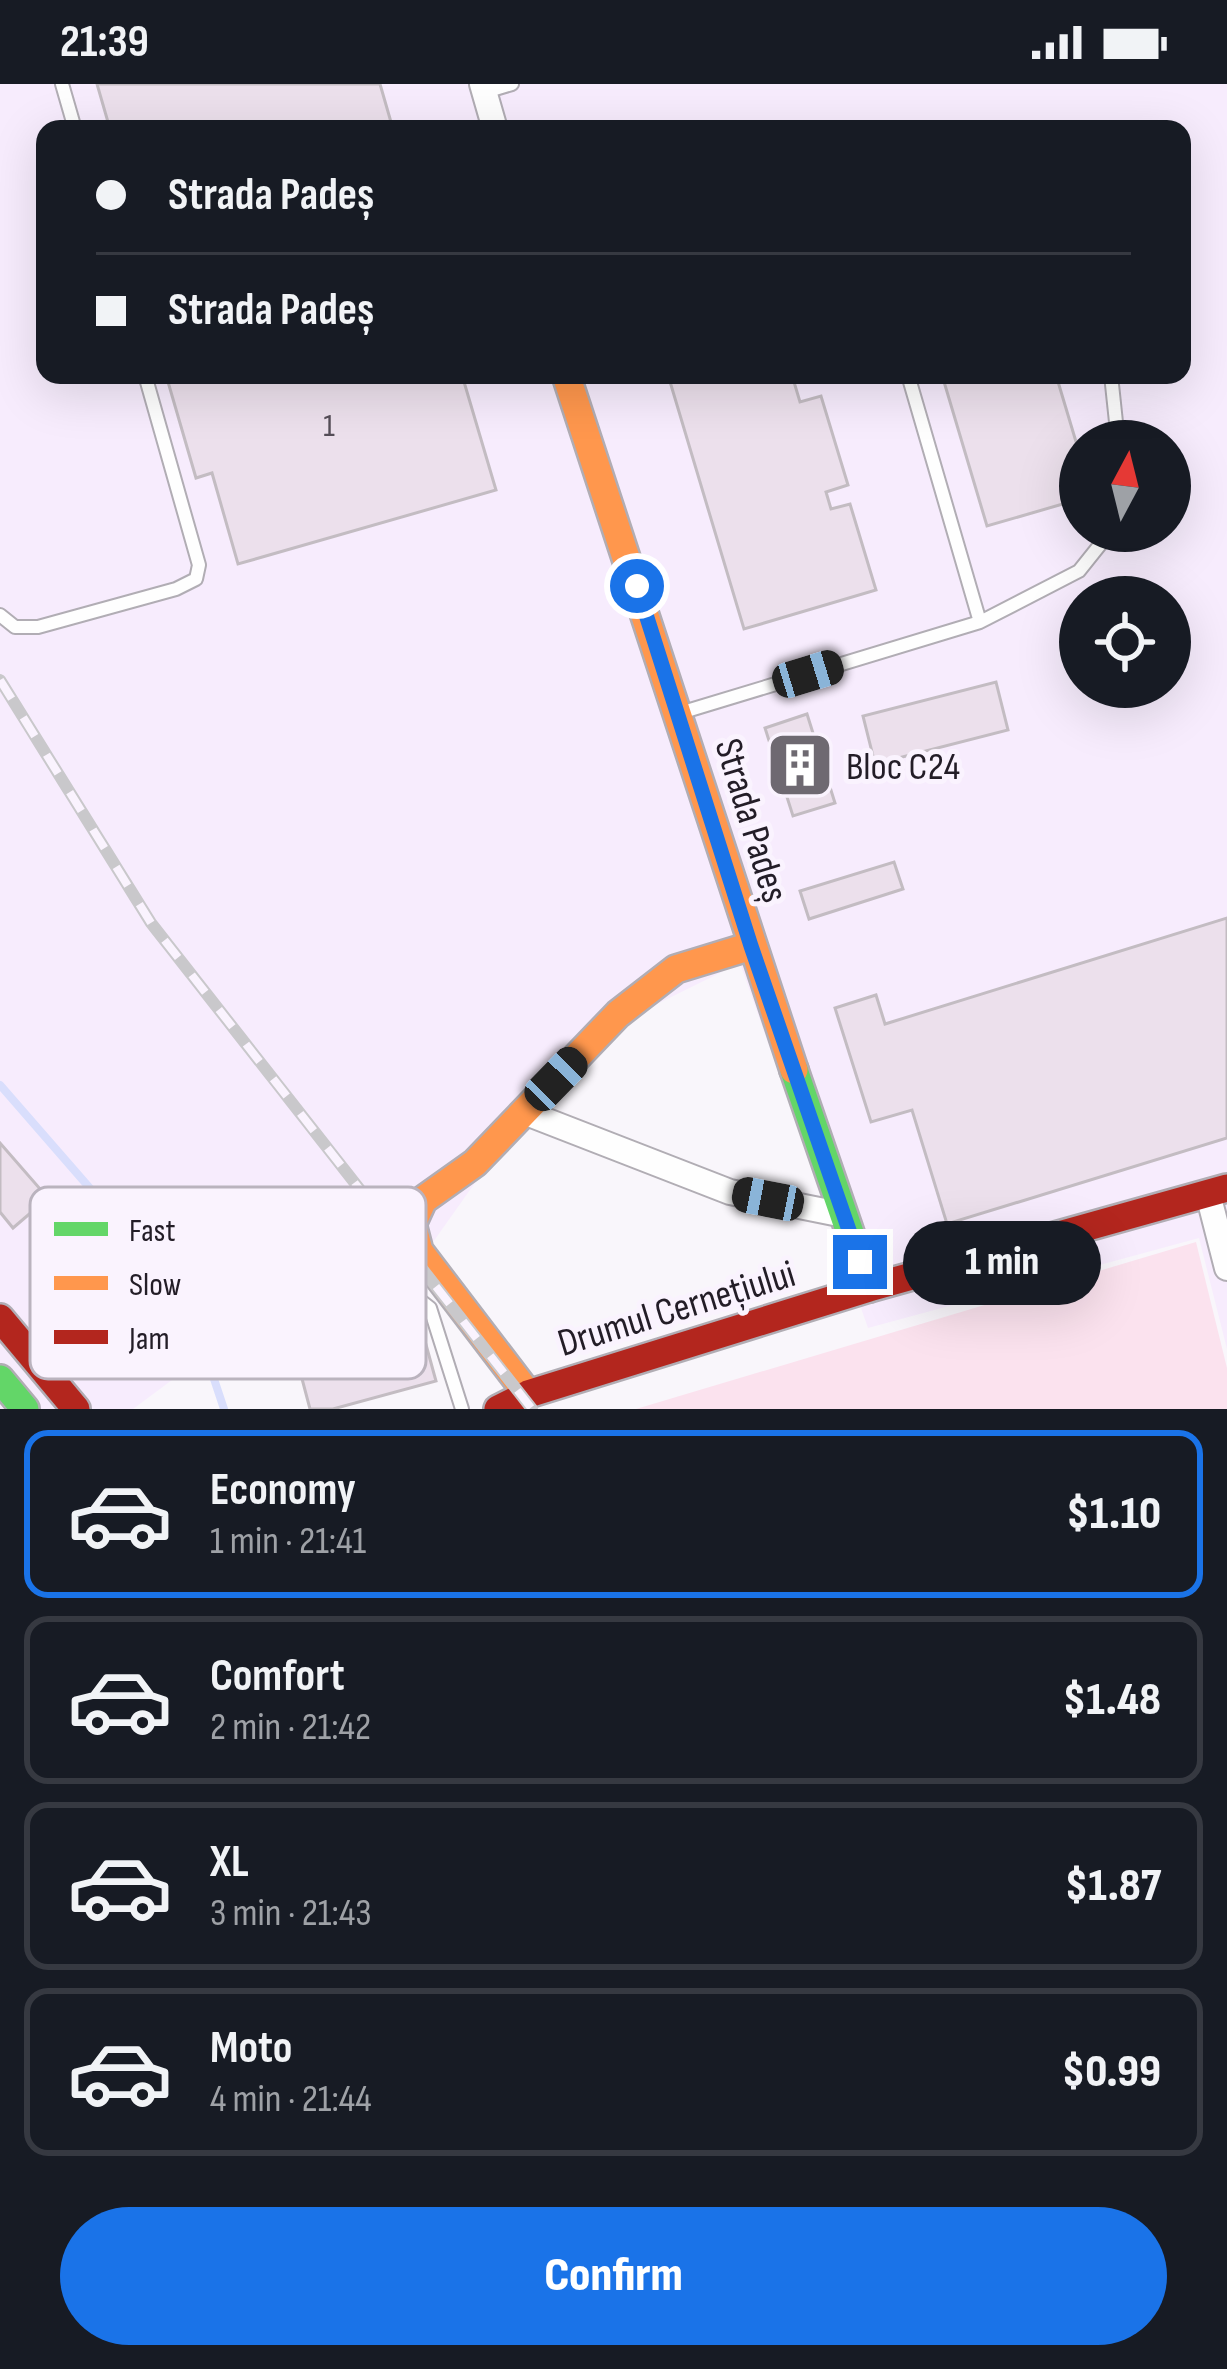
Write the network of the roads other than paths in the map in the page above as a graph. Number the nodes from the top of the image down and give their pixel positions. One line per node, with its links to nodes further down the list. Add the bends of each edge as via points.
1 (62, 84): 4 (lane)
2 (512, 84): 3 (lane)
3 (483, 88): 5 (street)
4 (72, 120)
5 (492, 120)
6 (148, 384): 12 (lane, via 199,565 196,579 38,627 15,627)
7 (569, 384): 14 (street, Strada Padeș)
8 (911, 384): 13 (lane)
9 (1112, 384): 10 (lane)
10 (1116, 420)
11 (1094, 552): 13 (lane, via 1079,571)
12 (0, 615)
13 (980, 622): 14 (lane)
14 (680, 713): 15 (street, Strada Padeș)
15 (751, 946): 16 (street, via 676,969 618,1014); 19 (street, Strada Padeș)
16 (524, 1112): 18 (street); 19 (street, via 730,1192)
17 (1217, 1191): 21 (street); 22 (street, Drumul Cernețiului)
18 (426, 1203)
19 (844, 1215): 22 (street, Strada Padeș)
20 (426, 1260): 28 (street)
21 (1227, 1268)
22 (868, 1288): 28 (street, Drumul Cernețiului)
23 (426, 1305): 31 (lane)
24 (0, 1318): 25 (street)
25 (30, 1354)
26 (0, 1379): 29 (street)
27 (51, 1379): 30 (street)
28 (527, 1394): 32 (street, Drumul Cernețiului)
29 (25, 1409)
30 (76, 1409)
31 (462, 1409)
32 (498, 1409)

